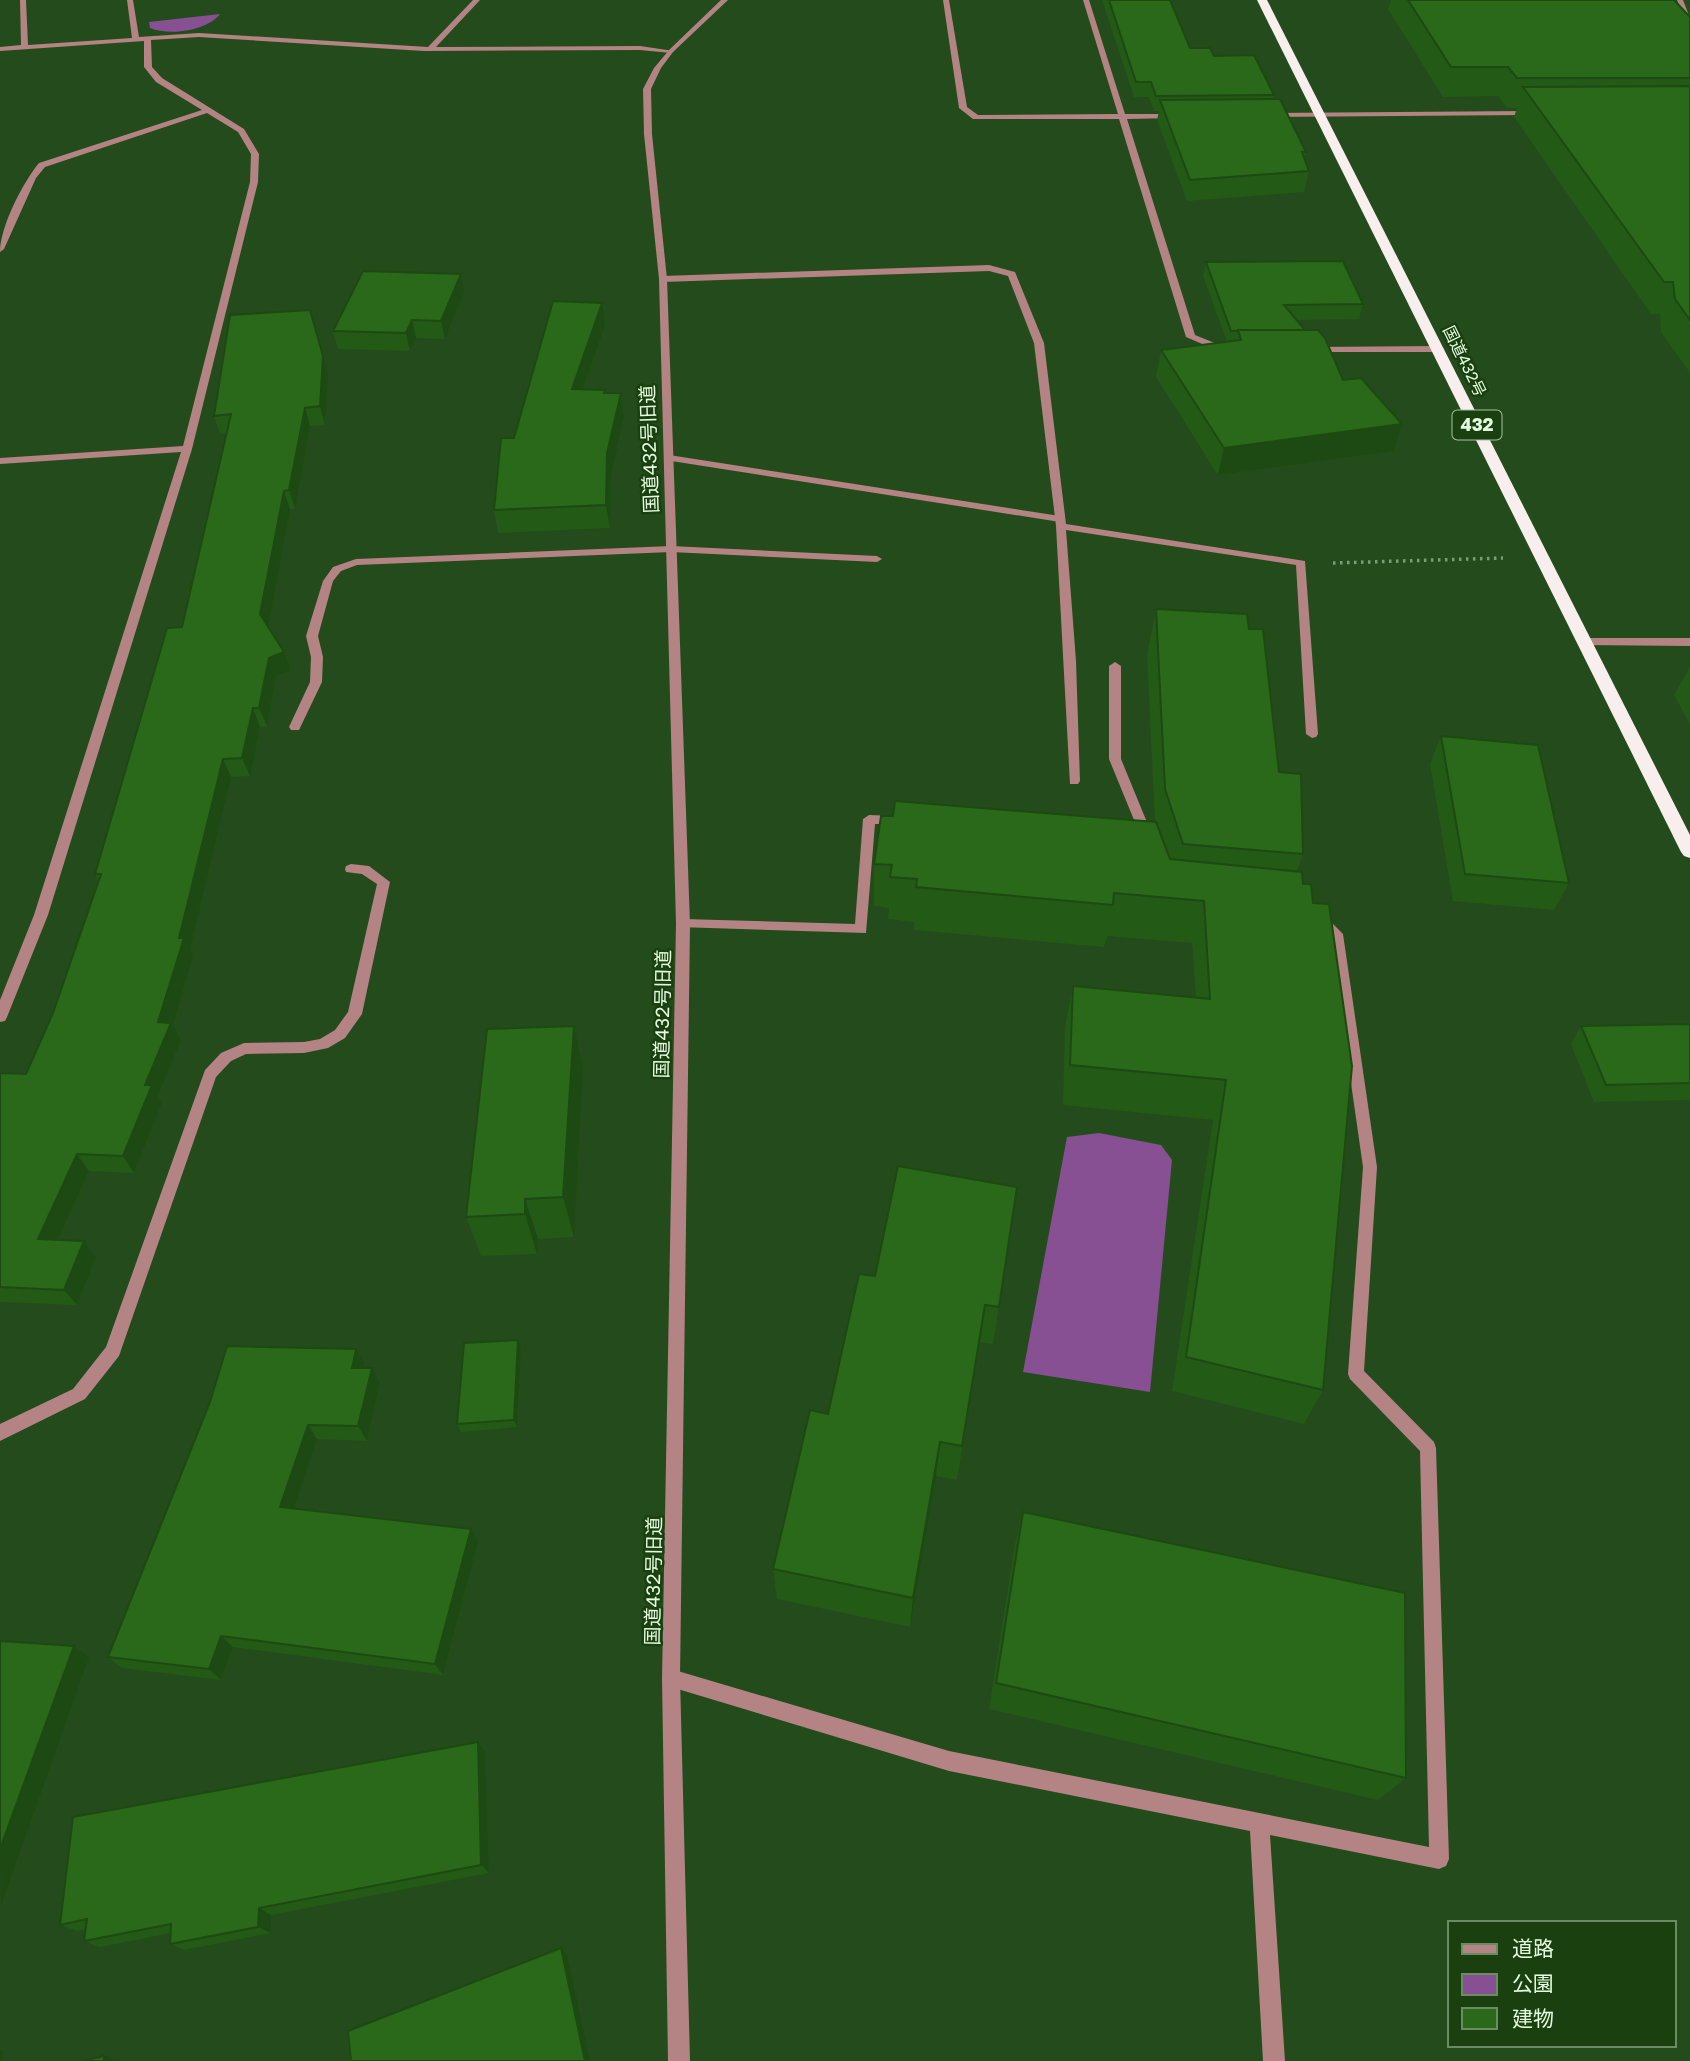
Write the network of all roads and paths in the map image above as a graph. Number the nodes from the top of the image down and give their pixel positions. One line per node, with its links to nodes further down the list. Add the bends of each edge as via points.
1 (23, 0): 11 (street)
2 (130, 0): 10 (street)
3 (477, 0): 13 (street)
4 (725, 0): 14 (street, 国道432号旧道)
5 (946, 0): 20 (street, via 963,108 969,114 990,118)
6 (1086, 0): 20 (street)
7 (1262, 0): 17 (highway, 国道432号 / 432)
8 (1680, 0): 9 (street)
9 (1690, 27)
10 (141, 38): 11 (street); 13 (street, via 242,37); 15 (street, via 148,67 159,80)
11 (25, 46): 12 (street)
12 (0, 49)
13 (430, 49): 14 (street)
14 (671, 51): 22 (street, 国道432号旧道, via 647,89)
15 (209, 110): 21 (street, via 42,165 32,177); 26 (street, via 241,131 255,154 256,166)
16 (1540, 113): 17 (street)
17 (1321, 115): 19 (street); 23 (highway, 国道432号 / 432)
18 (1188, 116): 20 (street)
19 (1255, 116)
20 (1122, 117): 25 (street, via 1191,337 1226,351)
21 (0, 249)
22 (663, 279): 27 (street, 国道432号旧道); 29 (street, via 989,268 1012,274 1039,343)
23 (1439, 349): 24 (street); 32 (highway, 国道432号 / 432)
24 (1306, 350)
25 (1239, 351)
26 (187, 449): 28 (street); 46 (street, via 41,915)
27 (669, 458): 29 (street); 30 (street, 国道432号旧道)
28 (0, 461)
29 (1060, 522): 33 (street); 39 (street)
30 (671, 549): 31 (street); 37 (street, via 356,562 337,569 328,581 312,636 316,682); 45 (street, 国道432号旧道)
31 (877, 559)
32 (1543, 559): 33 (path); 34 (highway, 国道432号 / 432)
33 (1301, 563): 38 (street)
34 (1585, 642): 35 (street); 41 (highway, 国道432号 / 432)
35 (1690, 642)
36 (1115, 666): 42 (street, via 1115,759 1139,833)
37 (295, 727)
38 (1312, 734)
39 (1074, 781)
40 (909, 821): 45 (street, via 869,819 861,929)
41 (1690, 852)
42 (1153, 858)
43 (351, 869): 47 (street, via 364,869 384,881 349,1025 318,1046 253,1047 217,1062 113,1351 79,1394)
44 (1308, 908): 49 (street, via 1336,934 1370,1167 1356,1374 1428,1448 1438,1858)
45 (683, 924): 48 (street, 国道432号旧道)
46 (0, 1017)
47 (0, 1433)
48 (671, 1678): 49 (street, via 949,1761); 50 (street, 国道432号旧道)
49 (1259, 1822): 51 (street)
50 (679, 2061)
51 (1274, 2061)

